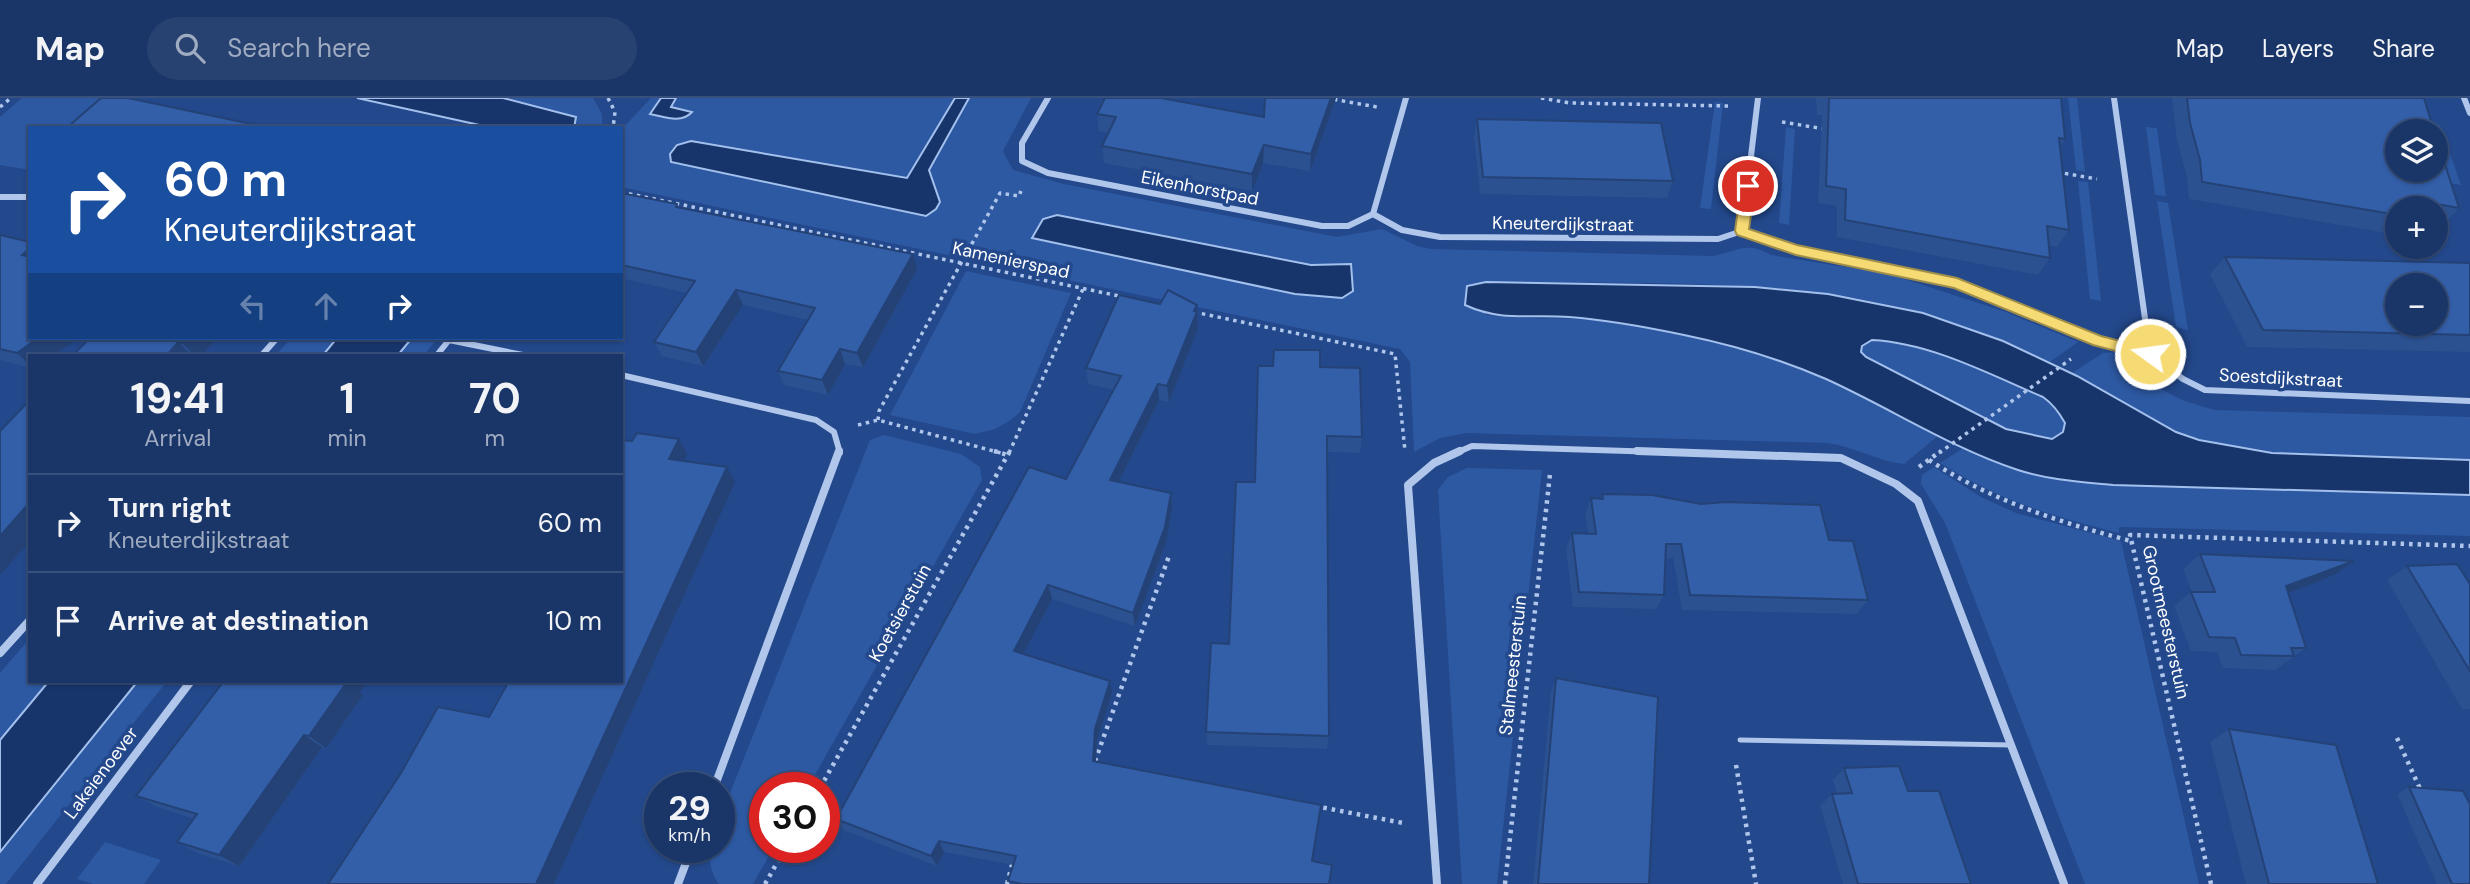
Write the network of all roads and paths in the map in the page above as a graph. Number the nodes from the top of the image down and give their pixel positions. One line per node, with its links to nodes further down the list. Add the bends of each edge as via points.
1 (10, 98): 12 (path)
2 (608, 98): 16 (path, via 617,120)
3 (1048, 98): 19 (street, Eikenhorstpad, via 1022,143 1022,161)
4 (1326, 98): 13 (path)
5 (1406, 98): 13 (street)
6 (1541, 98): 10 (path)
7 (1758, 98): 11 (street)
8 (2114, 98): 20 (street)
9 (2465, 98): 14 (street)
10 (1583, 101): 11 (path)
11 (1758, 106): 15 (street)
12 (0, 107)
13 (1402, 112): 24 (street)
14 (2470, 113)
15 (1757, 117): 17 (path); 25 (street)
16 (614, 126)
17 (1825, 130)
18 (2044, 170): 20 (path)
19 (1048, 173): 24 (street, Eikenhorstpad, via 1322,226 1348,226); 26 (path, via 1041,189 1024,186 1019,196 1000,193)
20 (2126, 185): 36 (street)
21 (623, 192): 26 (path, Kamenierspad)
22 (0, 197): 23 (street)
23 (28, 197)
24 (1373, 214): 25 (street, Kneuterdijkstraat, via 1402,230 1440,236 1718,239)
25 (1742, 231): 36 (street, via 1796,250 1957,283 2098,341)
26 (960, 263): 27 (path, Kamenierspad); 40 (path)
27 (1083, 289): 28 (path, Kamenierspad); 44 (path, Koetsierstuin)
28 (1137, 300)
29 (1191, 312): 46 (path, via 1395,354)
30 (276, 340): 33 (street)
31 (449, 340): 34 (street)
32 (449, 340): 35 (street)
33 (263, 354)
34 (438, 354)
35 (518, 354)
36 (2150, 354): 39 (street, Soestdijkstraat, via 2205,390)
37 (2069, 361): 43 (path)
38 (623, 375): 41 (street, via 816,419)
39 (2470, 401)
40 (877, 420): 41 (path); 44 (path)
41 (834, 432): 57 (street, via 840,454)
42 (1553, 449): 46 (street, via 1472,446 1434,463); 55 (street, via 1841,458 1896,484 1918,501); 70 (path, Stalmeesterstuin)
43 (1942, 451)
44 (1008, 455): 58 (path, Koetsierstuin)
45 (1929, 460): 47 (path, via 2009,506)
46 (1408, 485): 61 (street)
47 (2131, 541): 48 (path, Grootmeesterstuin, via 2130,535); 73 (path, Grootmeesterstuin)
48 (2470, 546)
49 (1169, 556): 56 (path, via 1094,764)
50 (28, 622): 51 (street)
51 (0, 653)
52 (189, 683): 65 (street, Lakeienoever)
53 (2397, 738): 59 (path)
54 (1740, 740): 55 (lane); 71 (path, via 1732,740)
55 (2011, 745): 72 (street)
56 (1107, 767)
57 (720, 772)
58 (829, 772)
59 (2424, 799)
60 (1312, 806): 61 (path)
61 (1435, 829): 69 (street)
62 (1014, 859): 68 (path)
63 (686, 863): 66 (street)
64 (777, 863): 67 (path)
65 (37, 884)
66 (678, 884)
67 (765, 884)
68 (1007, 884)
69 (1437, 884)
70 (1505, 884)
71 (1756, 884)
72 (2064, 884)
73 (2211, 884)

